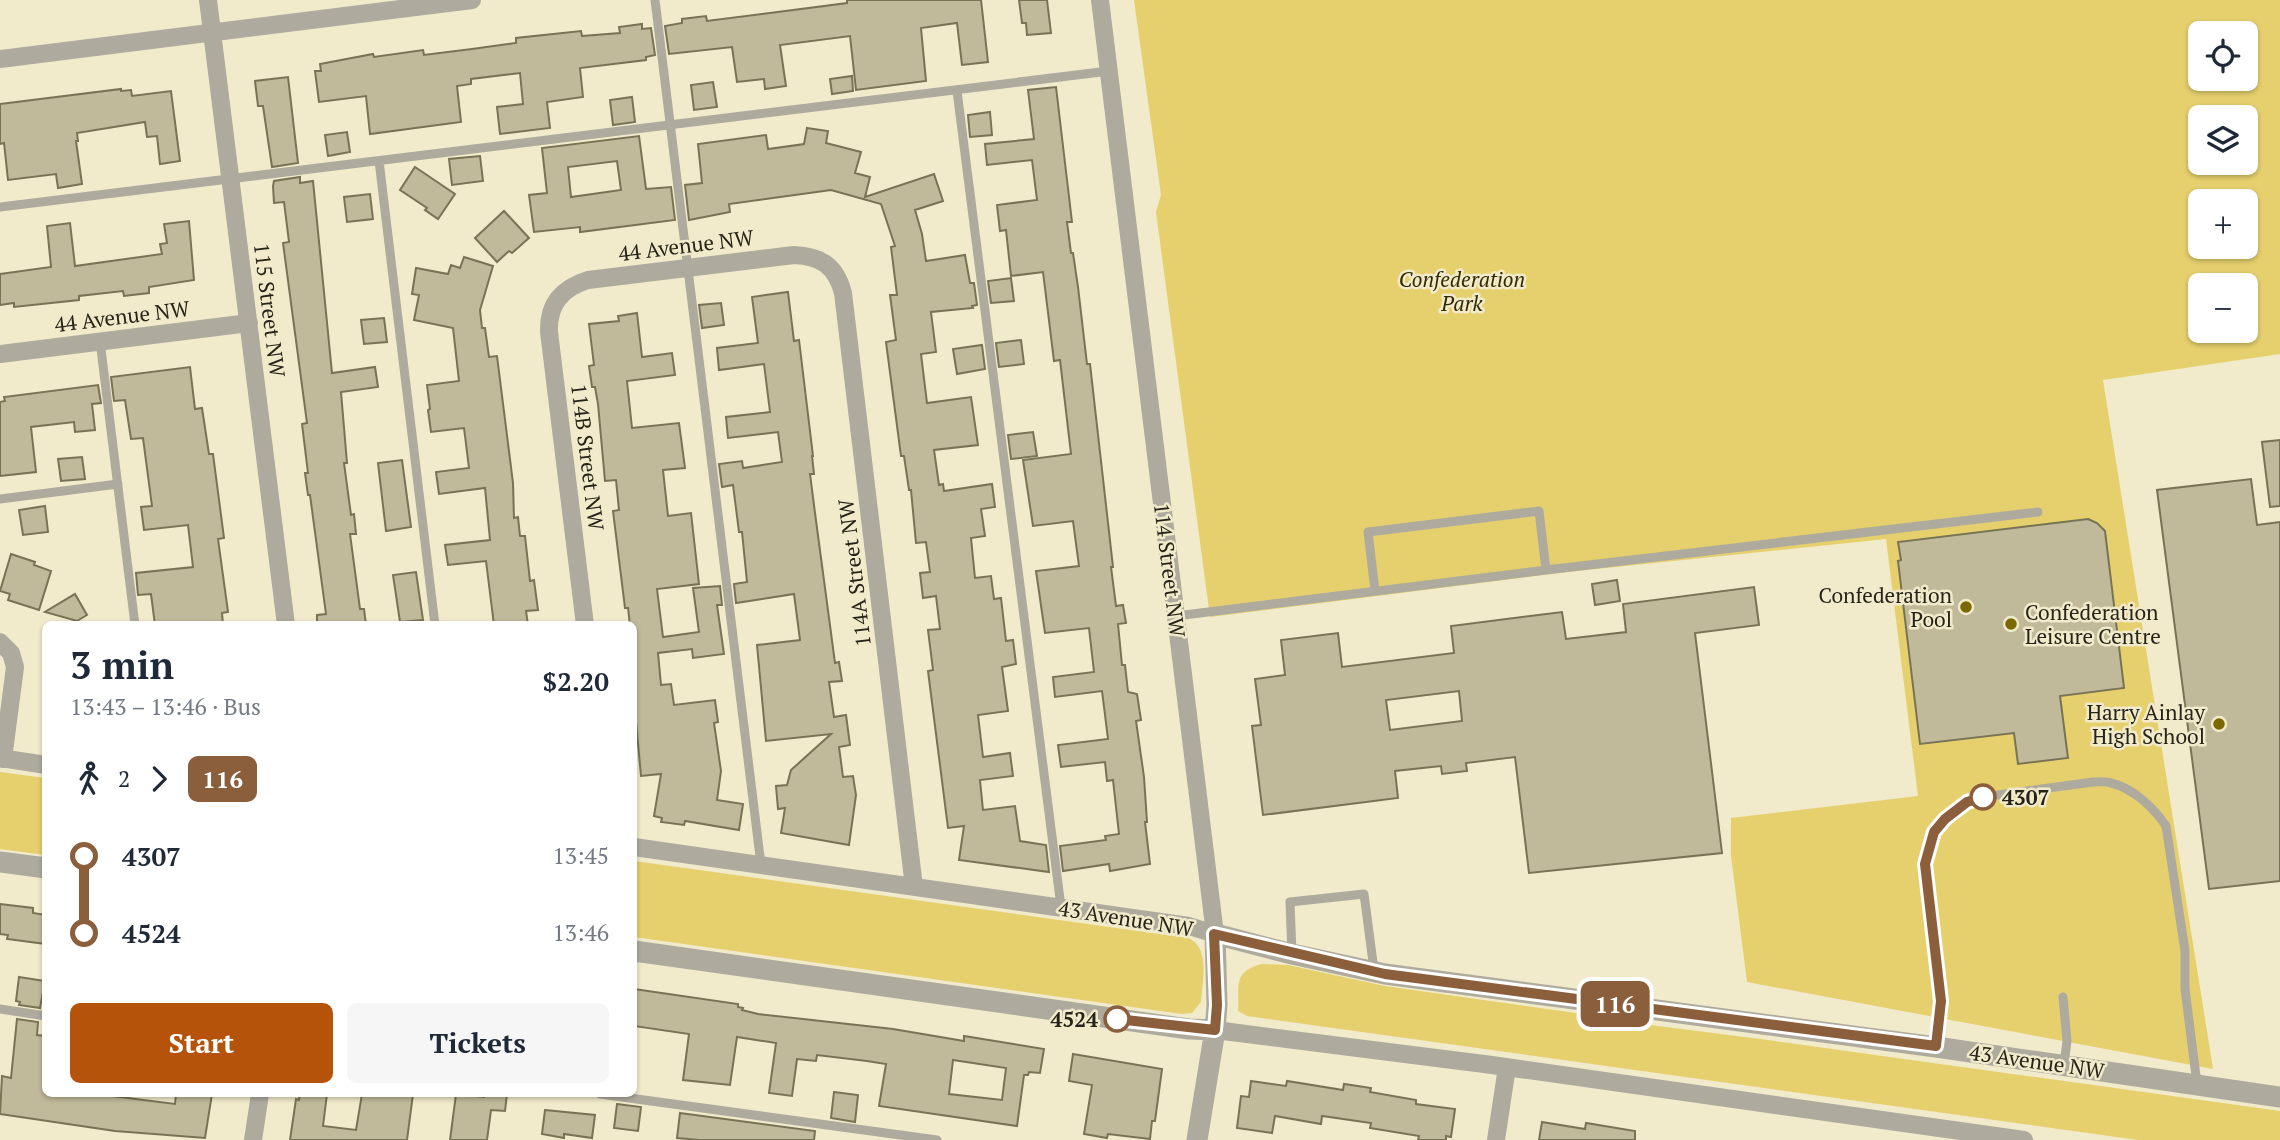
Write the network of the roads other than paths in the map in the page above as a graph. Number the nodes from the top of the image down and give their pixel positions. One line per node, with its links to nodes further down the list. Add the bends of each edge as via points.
1 (208, 0): 5 (street, 115 Street NW)
2 (472, 0): 5 (street)
3 (654, 0): 9 (lane)
4 (1100, 0): 7 (street, 114 Street NW)
5 (212, 32): 6 (street); 11 (street, 115 Street NW)
6 (0, 59)
7 (1109, 71): 8 (lane); 24 (street, 114 Street NW)
8 (957, 91): 9 (lane); 37 (lane)
9 (671, 125): 10 (lane); 14 (lane)
10 (379, 160): 11 (lane); 27 (lane)
11 (230, 178): 12 (lane); 16 (street, 115 Street NW)
12 (0, 207)
13 (824, 261): 14 (street, 44 Avenue NW, via 794,255); 36 (street, 114A Street NW, via 843,293)
14 (688, 268): 15 (street, 44 Avenue NW, via 588,280); 34 (lane)
15 (558, 297): 28 (street, 114B Street NW, via 549,332)
16 (248, 323): 17 (street, 44 Avenue NW); 26 (street, 115 Street NW)
17 (100, 341): 18 (street, 44 Avenue NW); 19 (lane)
18 (0, 354)
19 (118, 484): 20 (lane); 25 (lane)
20 (0, 499)
21 (2038, 512): 22 (lane)
22 (1546, 569): 23 (lane); 23 (lane, via 1539,511 1368,532)
23 (1375, 591): 24 (lane)
24 (1176, 616): 38 (street, 114 Street NW)
25 (135, 621)
26 (285, 621)
27 (435, 621)
28 (585, 621)
29 (0, 642): 30 (street, via 16,667)
30 (2, 758): 31 (street)
31 (42, 764)
32 (637, 847): 34 (street, 43 Avenue NW)
33 (0, 862): 35 (street)
34 (761, 865): 36 (street, 43 Avenue NW)
35 (42, 868)
36 (914, 887): 37 (street, 43 Avenue NW)
37 (1061, 908): 38 (street, 43 Avenue NW, via 1189,926)
38 (1214, 934): 40 (street, 43 Avenue NW); 45 (street, 114 Street NW)
39 (637, 951): 45 (street)
40 (1292, 954): 41 (street, 43 Avenue NW); 41 (lane, via 1290,902 1364,894)
41 (1374, 972): 46 (street, 43 Avenue NW)
42 (2063, 997): 47 (lane, via 2067,1041)
43 (0, 1009): 44 (lane)
44 (42, 1015)
45 (1215, 1030): 48 (street); 55 (street, 114 Street NW)
46 (1936, 1046): 47 (street, 43 Avenue NW); 49 (lane, via 1941,1001 1925,864 1934,832 1957,808 1983,797 2111,783 2135,795 2166,826 2185,951)
47 (2063, 1065): 49 (street, 43 Avenue NW)
48 (1507, 1067): 56 (street); 57 (street)
49 (2197, 1085): 52 (street, 43 Avenue NW)
50 (260, 1097): 53 (street)
51 (622, 1097): 54 (lane)
52 (2280, 1097)
53 (253, 1140)
54 (937, 1140)
55 (1198, 1140)
56 (1496, 1140)
57 (2024, 1140)

